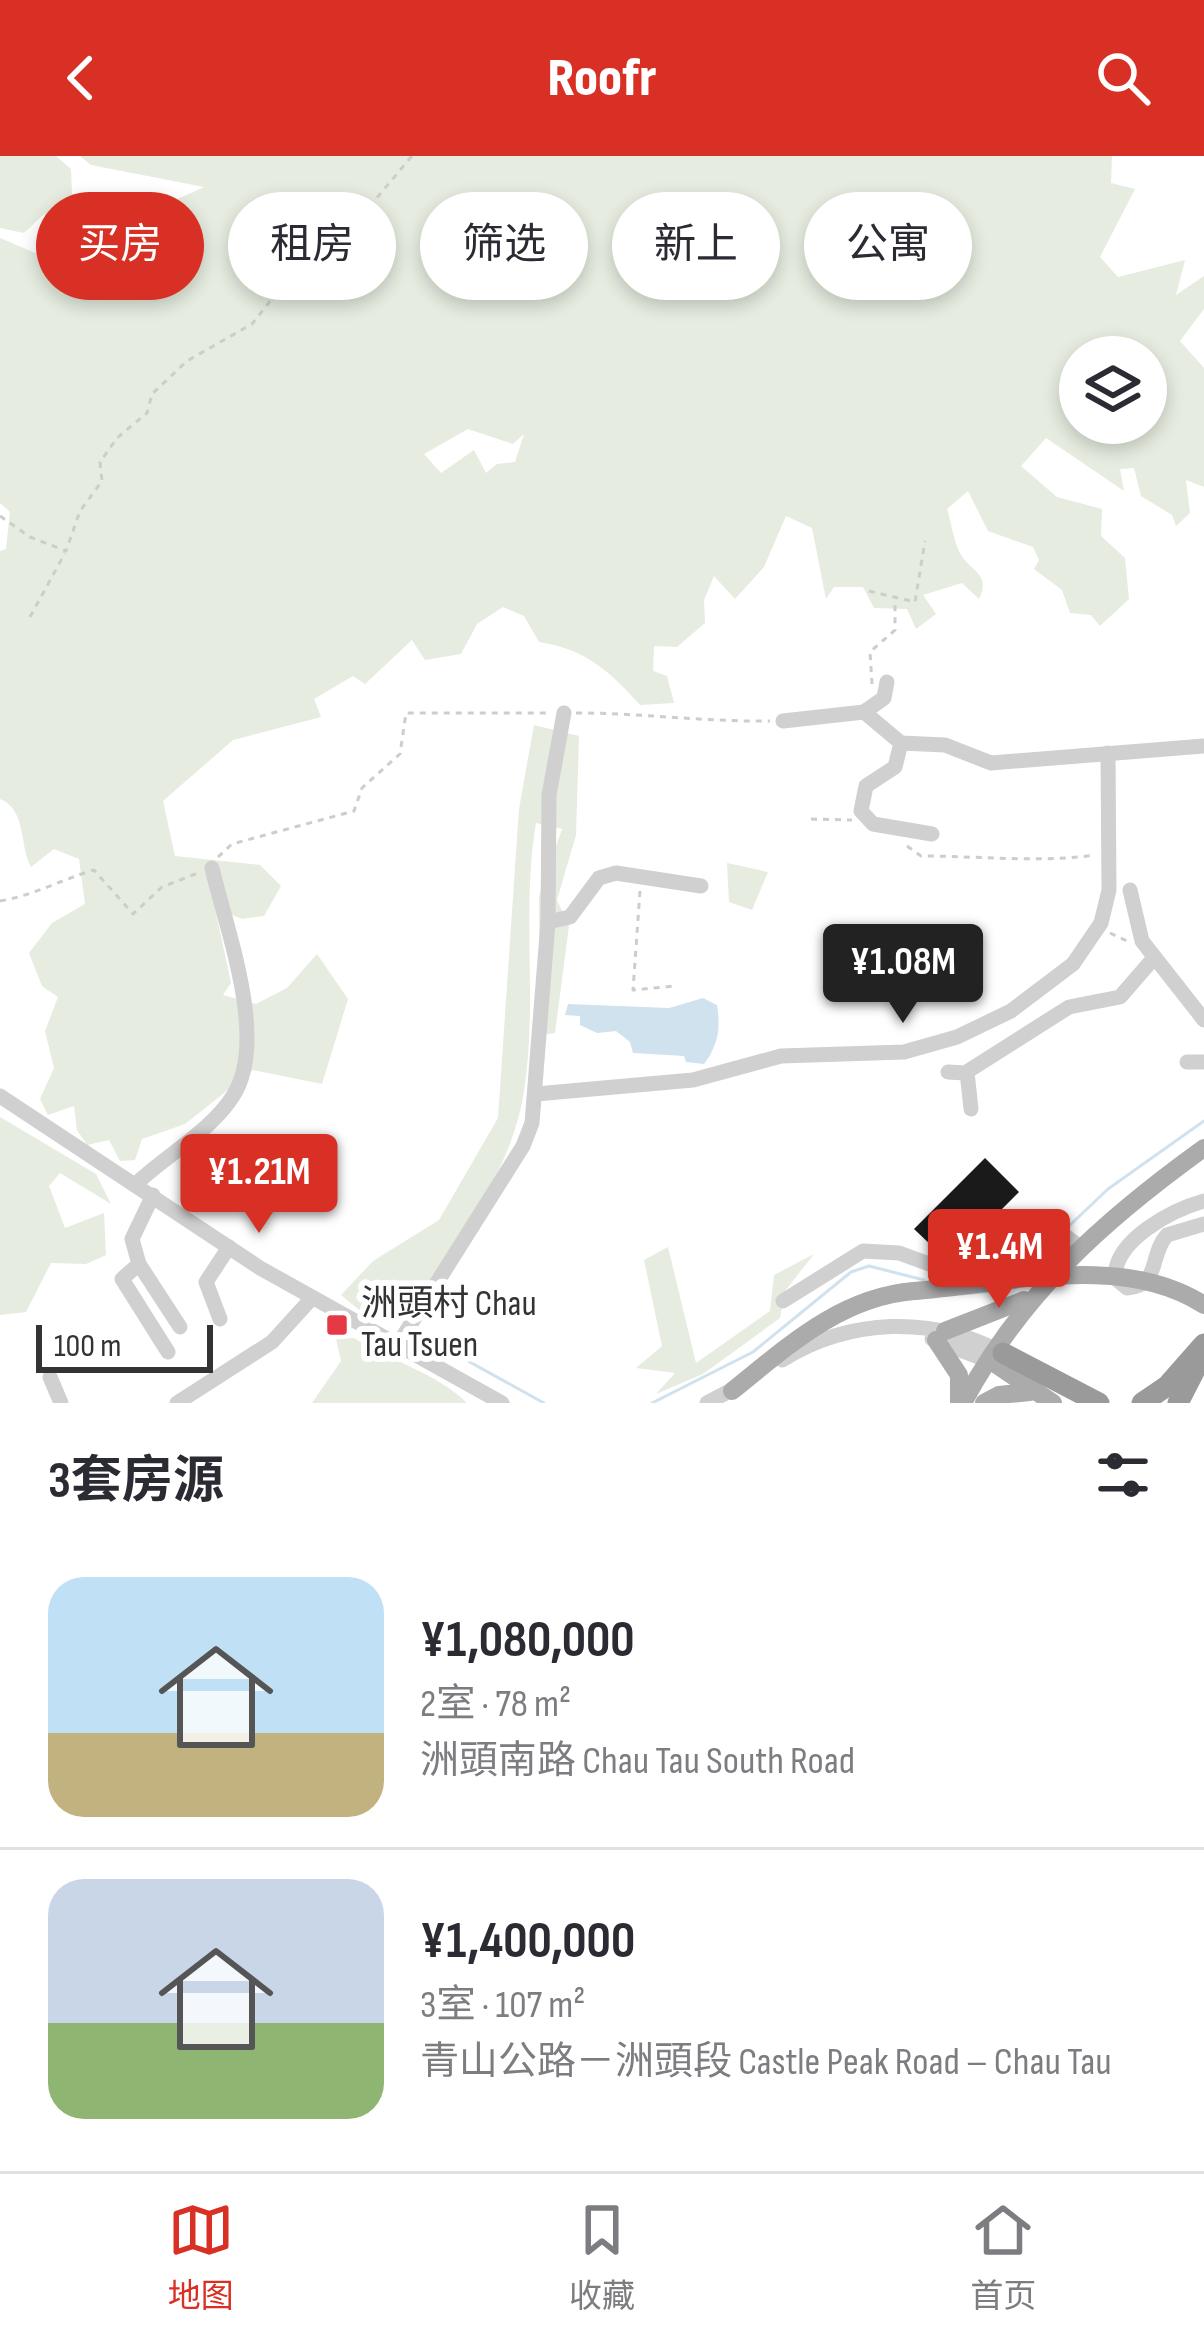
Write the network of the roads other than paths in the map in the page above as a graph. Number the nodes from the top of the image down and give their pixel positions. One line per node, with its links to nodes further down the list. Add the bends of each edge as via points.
1 (887, 682): 2 (street)
2 (871, 708): 4 (street); 5 (street)
3 (564, 713): 12 (street, via 549,795)
4 (784, 721)
5 (901, 743): 7 (street, via 945,745 991,763); 8 (street, via 896,767 866,785 861,811 866,820)
6 (1204, 746): 7 (street)
7 (1108, 754): 17 (street, via 1109,890 1101,923 1058,977 996,1019 879,1056 781,1056 693,1080)
8 (932, 834)
9 (212, 868): 21 (street, via 249,1030 243,1077 232,1100)
10 (701, 886): 12 (street, via 616,873 599,878 570,917)
11 (1130, 890): 13 (street)
12 (548, 922): 17 (street)
13 (1153, 959): 14 (street); 16 (street, via 1120,997 1069,1007)
14 (1204, 1020)
15 (949, 1072): 16 (street)
16 (968, 1072): 19 (street)
17 (536, 1094): 36 (street, via 523,1146)
18 (0, 1096): 21 (street)
19 (971, 1109)
20 (1204, 1148): 25 (main road)
21 (136, 1184): 22 (street)
22 (153, 1195): 26 (street); 27 (street, via 132,1239)
23 (1204, 1201): 24 (street, via 1146,1232 1120,1256 1115,1278 1126,1288 1142,1285 1167,1235)
24 (1204, 1224)
25 (1079, 1246): 28 (main road); 31 (street, via 1034,1222 1000,1265 963,1275 863,1250)
26 (229, 1247): 30 (street); 33 (street, via 206,1282)
27 (139, 1264): 34 (street); 38 (street, via 122,1279)
28 (1061, 1264): 29 (main road); 39 (main road)
29 (1037, 1289): 35 (main road); 39 (main road)
30 (312, 1298): 36 (street); 44 (street, via 272,1342)
31 (783, 1300)
32 (1204, 1304): 41 (main road, bridge, via 1131,1276 914,1291 854,1304)
33 (220, 1319)
34 (180, 1328)
35 (940, 1335): 39 (street); 41 (street, via 883,1328 822,1337); 47 (main road)
36 (397, 1346): 45 (street)
37 (1204, 1348): 51 (highway); 52 (highway)
38 (168, 1352)
39 (995, 1357): 42 (main road); 47 (main road); 48 (main road); 50 (highway)
40 (50, 1377): 43 (street)
41 (732, 1390): 46 (street)
42 (1030, 1392): 48 (main road); 49 (main road)
43 (61, 1403)
44 (177, 1403)
45 (502, 1403)
46 (706, 1403)
47 (961, 1403)
48 (980, 1403)
49 (1053, 1403)
50 (1099, 1403)
51 (1142, 1403)
52 (1178, 1403)

